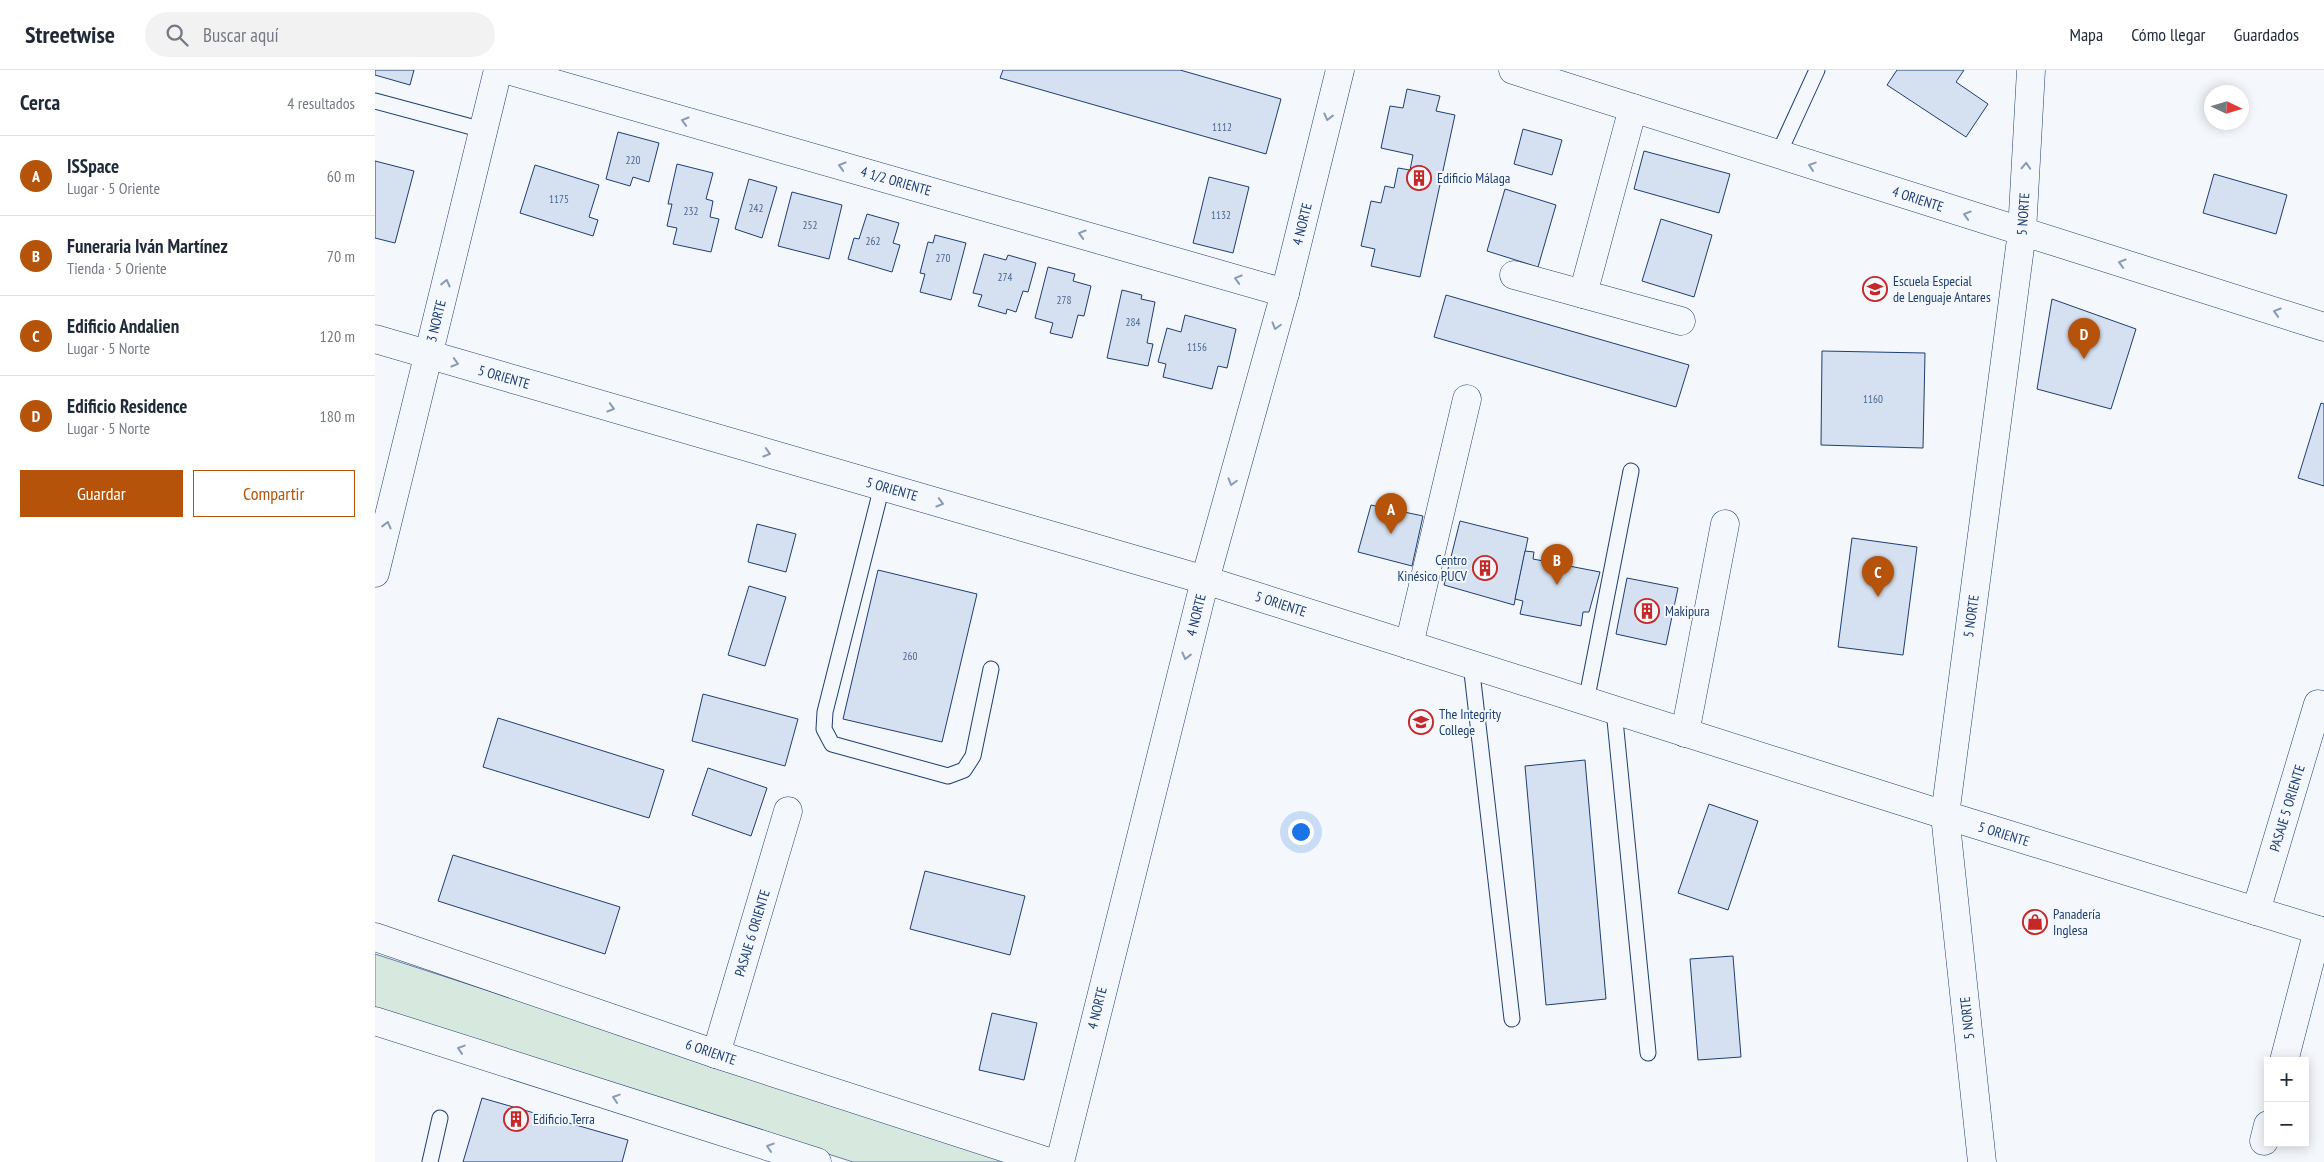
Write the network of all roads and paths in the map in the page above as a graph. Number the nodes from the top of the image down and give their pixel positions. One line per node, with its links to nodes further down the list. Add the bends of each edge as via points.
1 (498, 70): 9 (street, 3 NORTE)
2 (507, 70): 13 (street, 4 1/2 ORIENTE, one-way to 2)
3 (1340, 70): 13 (street, 4 NORTE, one-way to 13)
4 (1517, 70): 8 (street, 4 ORIENTE)
5 (1817, 70): 10 (lane)
6 (2031, 70): 11 (street, 5 NORTE, one-way to 6)
7 (375, 101): 9 (lane)
8 (1633, 108): 10 (street, 4 ORIENTE); 14 (street)
9 (483, 130): 18 (street, 3 NORTE, one-way to 9)
10 (1778, 155): 11 (street, 4 ORIENTE, one-way to 10)
11 (2022, 232): 16 (street, 4 ORIENTE, one-way to 11); 33 (street, 5 NORTE)
12 (1514, 275): 14 (street)
13 (1285, 293): 24 (street, 4 NORTE, one-way to 24)
14 (1583, 294): 15 (street)
15 (1681, 321)
16 (2324, 326)
17 (375, 339): 18 (street, 5 ORIENTE)
18 (428, 355): 21 (street, 5 ORIENTE, one-way to 21); 23 (street, 3 NORTE, one-way to 18)
19 (1467, 399): 25 (street)
20 (1631, 472): 28 (lane)
21 (882, 486): 24 (street, 5 ORIENTE, one-way to 24); 27 (lane, via 823,729 832,744 948,776 964,770 973,756)
22 (1725, 524): 31 (street)
23 (375, 573)
24 (1205, 580): 25 (street, 5 ORIENTE); 46 (street, 4 NORTE, one-way to 46)
25 (1409, 645): 26 (street, 5 ORIENTE)
26 (1471, 664): 28 (street, 5 ORIENTE); 37 (lane)
27 (991, 669)
28 (1587, 702): 30 (street, 5 ORIENTE)
29 (2318, 704): 34 (street, PASAJE 5 ORIENTE)
30 (1614, 710): 31 (street, 5 ORIENTE); 39 (lane)
31 (1685, 733): 33 (street, 5 ORIENTE)
32 (788, 811): 40 (street, PASAJE 6 ORIENTE)
33 (1945, 815): 34 (street, 5 ORIENTE); 47 (street, 5 NORTE)
34 (2256, 911): 35 (street, 5 ORIENTE)
35 (2321, 931): 41 (street)
36 (375, 937): 40 (street, 6 ORIENTE)
37 (1511, 1019)
38 (375, 1021): 44 (street, one-way to 38)
39 (1648, 1052)
40 (716, 1054): 45 (street, 6 ORIENTE)
41 (2285, 1057)
42 (440, 1118): 43 (lane)
43 (430, 1162)
44 (817, 1162)
45 (1049, 1162)
46 (1060, 1162)
47 (1982, 1162)

